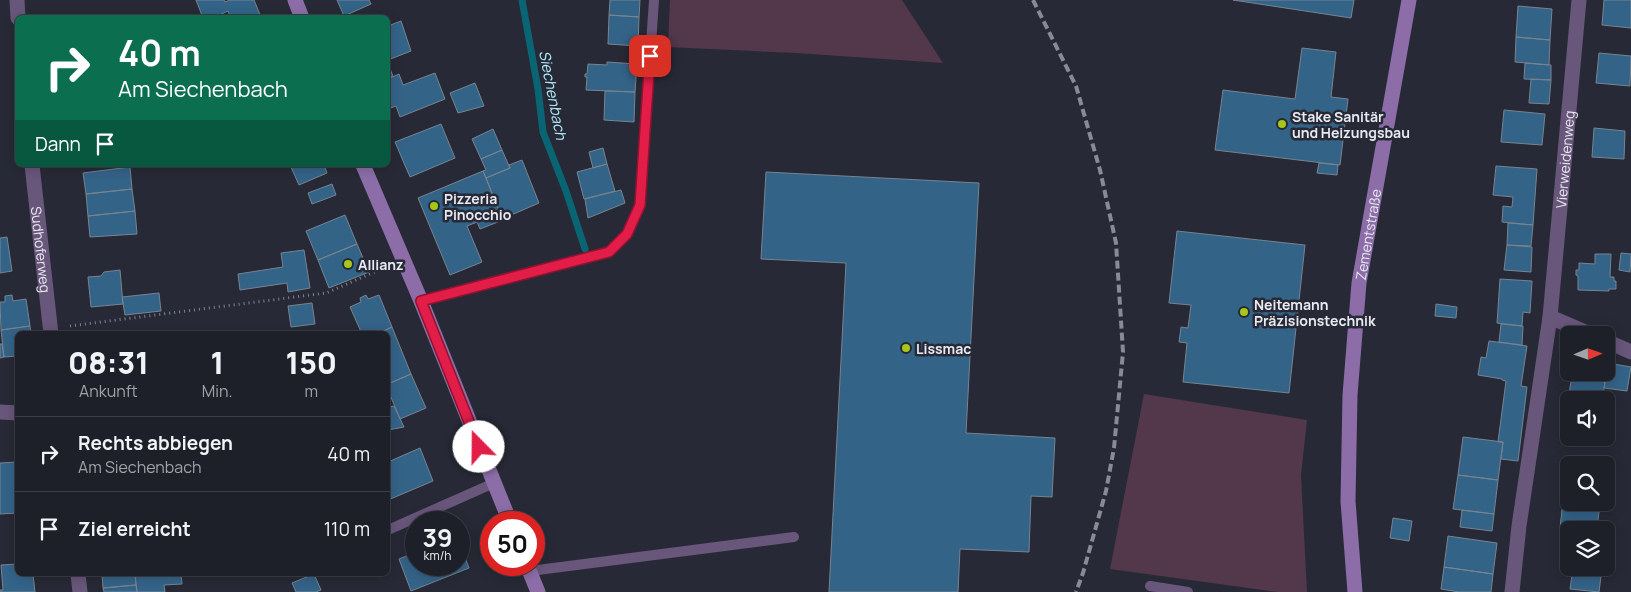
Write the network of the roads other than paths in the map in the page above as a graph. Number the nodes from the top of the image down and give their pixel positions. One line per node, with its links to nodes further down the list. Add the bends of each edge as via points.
1 (17, 0): 6 (street)
2 (295, 0): 7 (street)
3 (654, 0): 10 (lane, via 640,205 627,234 609,252)
4 (1409, 0): 29 (street, Zementstraße, via 1359,283 1350,395 1348,482)
5 (1579, 0): 11 (street, Vierweidenweg)
6 (18, 15)
7 (301, 15)
8 (32, 167): 13 (street, Sudhoferweg)
9 (364, 167): 10 (street)
10 (421, 301): 18 (street)
11 (1550, 317): 12 (street); 30 (street, Vierweidenweg)
12 (1571, 326)
13 (51, 331)
14 (1615, 345): 15 (street)
15 (1631, 352)
16 (0, 412): 17 (street)
17 (15, 413)
18 (494, 484): 19 (street); 20 (lane)
19 (505, 511)
20 (390, 529)
21 (794, 537): 22 (lane)
22 (545, 566)
23 (78, 576): 26 (street)
24 (531, 576): 27 (street)
25 (1150, 586): 28 (lane)
26 (80, 592)
27 (538, 592)
28 (1188, 592)
29 (1355, 592)
30 (1512, 592)

